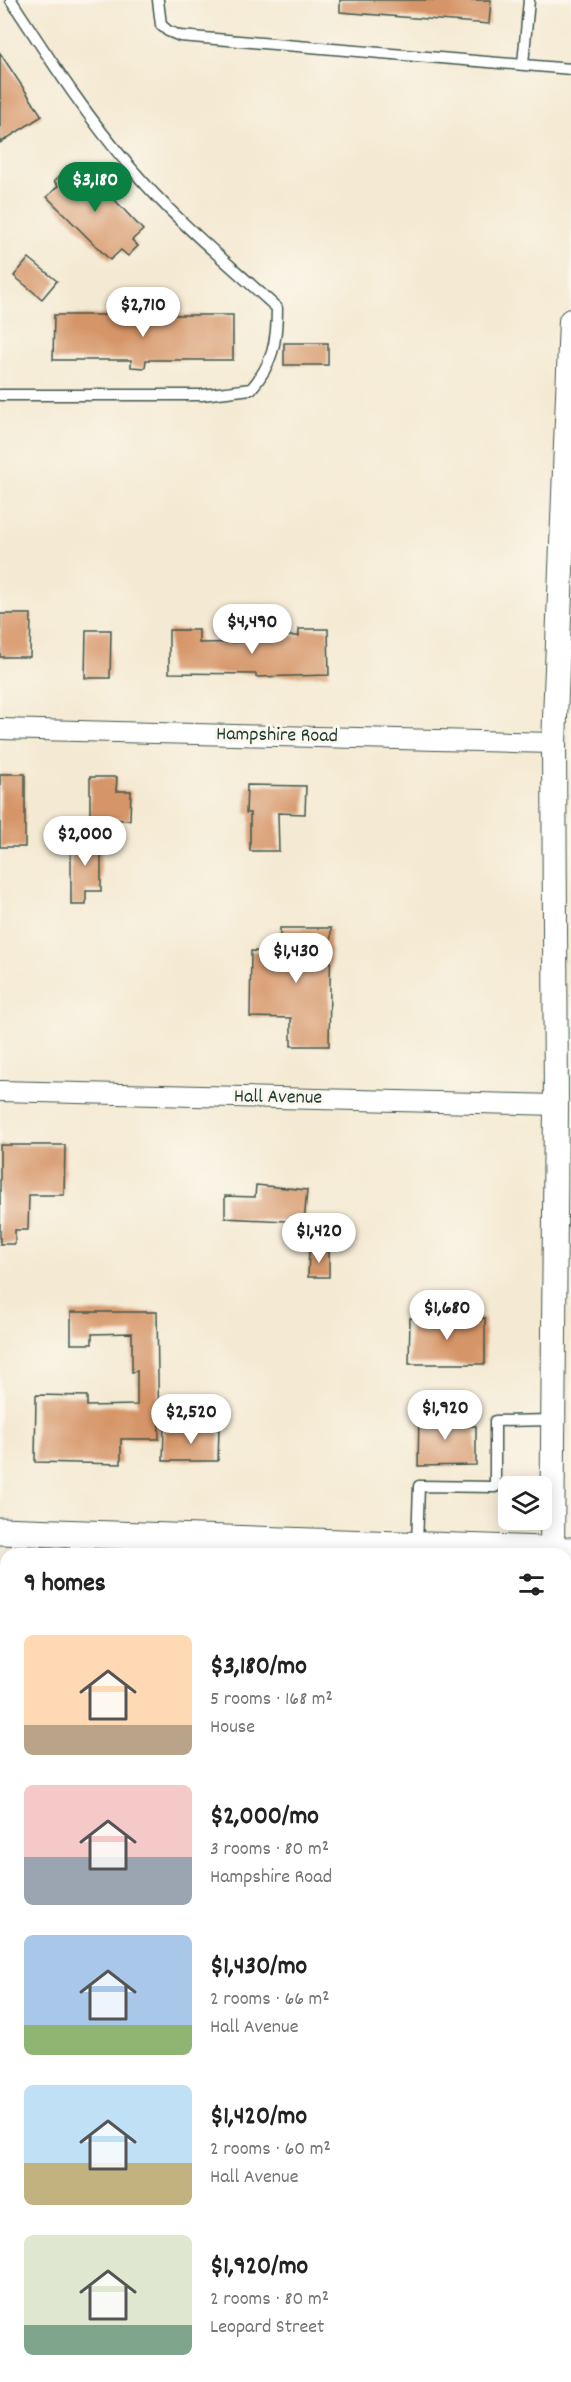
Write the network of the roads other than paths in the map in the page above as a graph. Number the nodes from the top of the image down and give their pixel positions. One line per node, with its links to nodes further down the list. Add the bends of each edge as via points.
1 (10, 0): 7 (lane, via 77,100 132,170 277,308 277,337 264,375 251,389 202,395)
2 (158, 0): 4 (lane, via 161,25 180,36)
3 (529, 0): 4 (lane)
4 (523, 64): 5 (lane)
5 (571, 69)
6 (571, 321): 9 (street)
7 (0, 395)
8 (0, 729): 9 (street, Hampshire Road)
9 (554, 743): 11 (street)
10 (0, 1091): 11 (street, Hall Avenue)
11 (556, 1106): 12 (street)
12 (554, 1420): 15 (lane, via 495,1421 495,1487 419,1486); 17 (street)
13 (0, 1531): 14 (main road)
14 (75, 1544): 15 (main road)
15 (417, 1546): 16 (main road)
16 (464, 1548)
17 (559, 1548)

